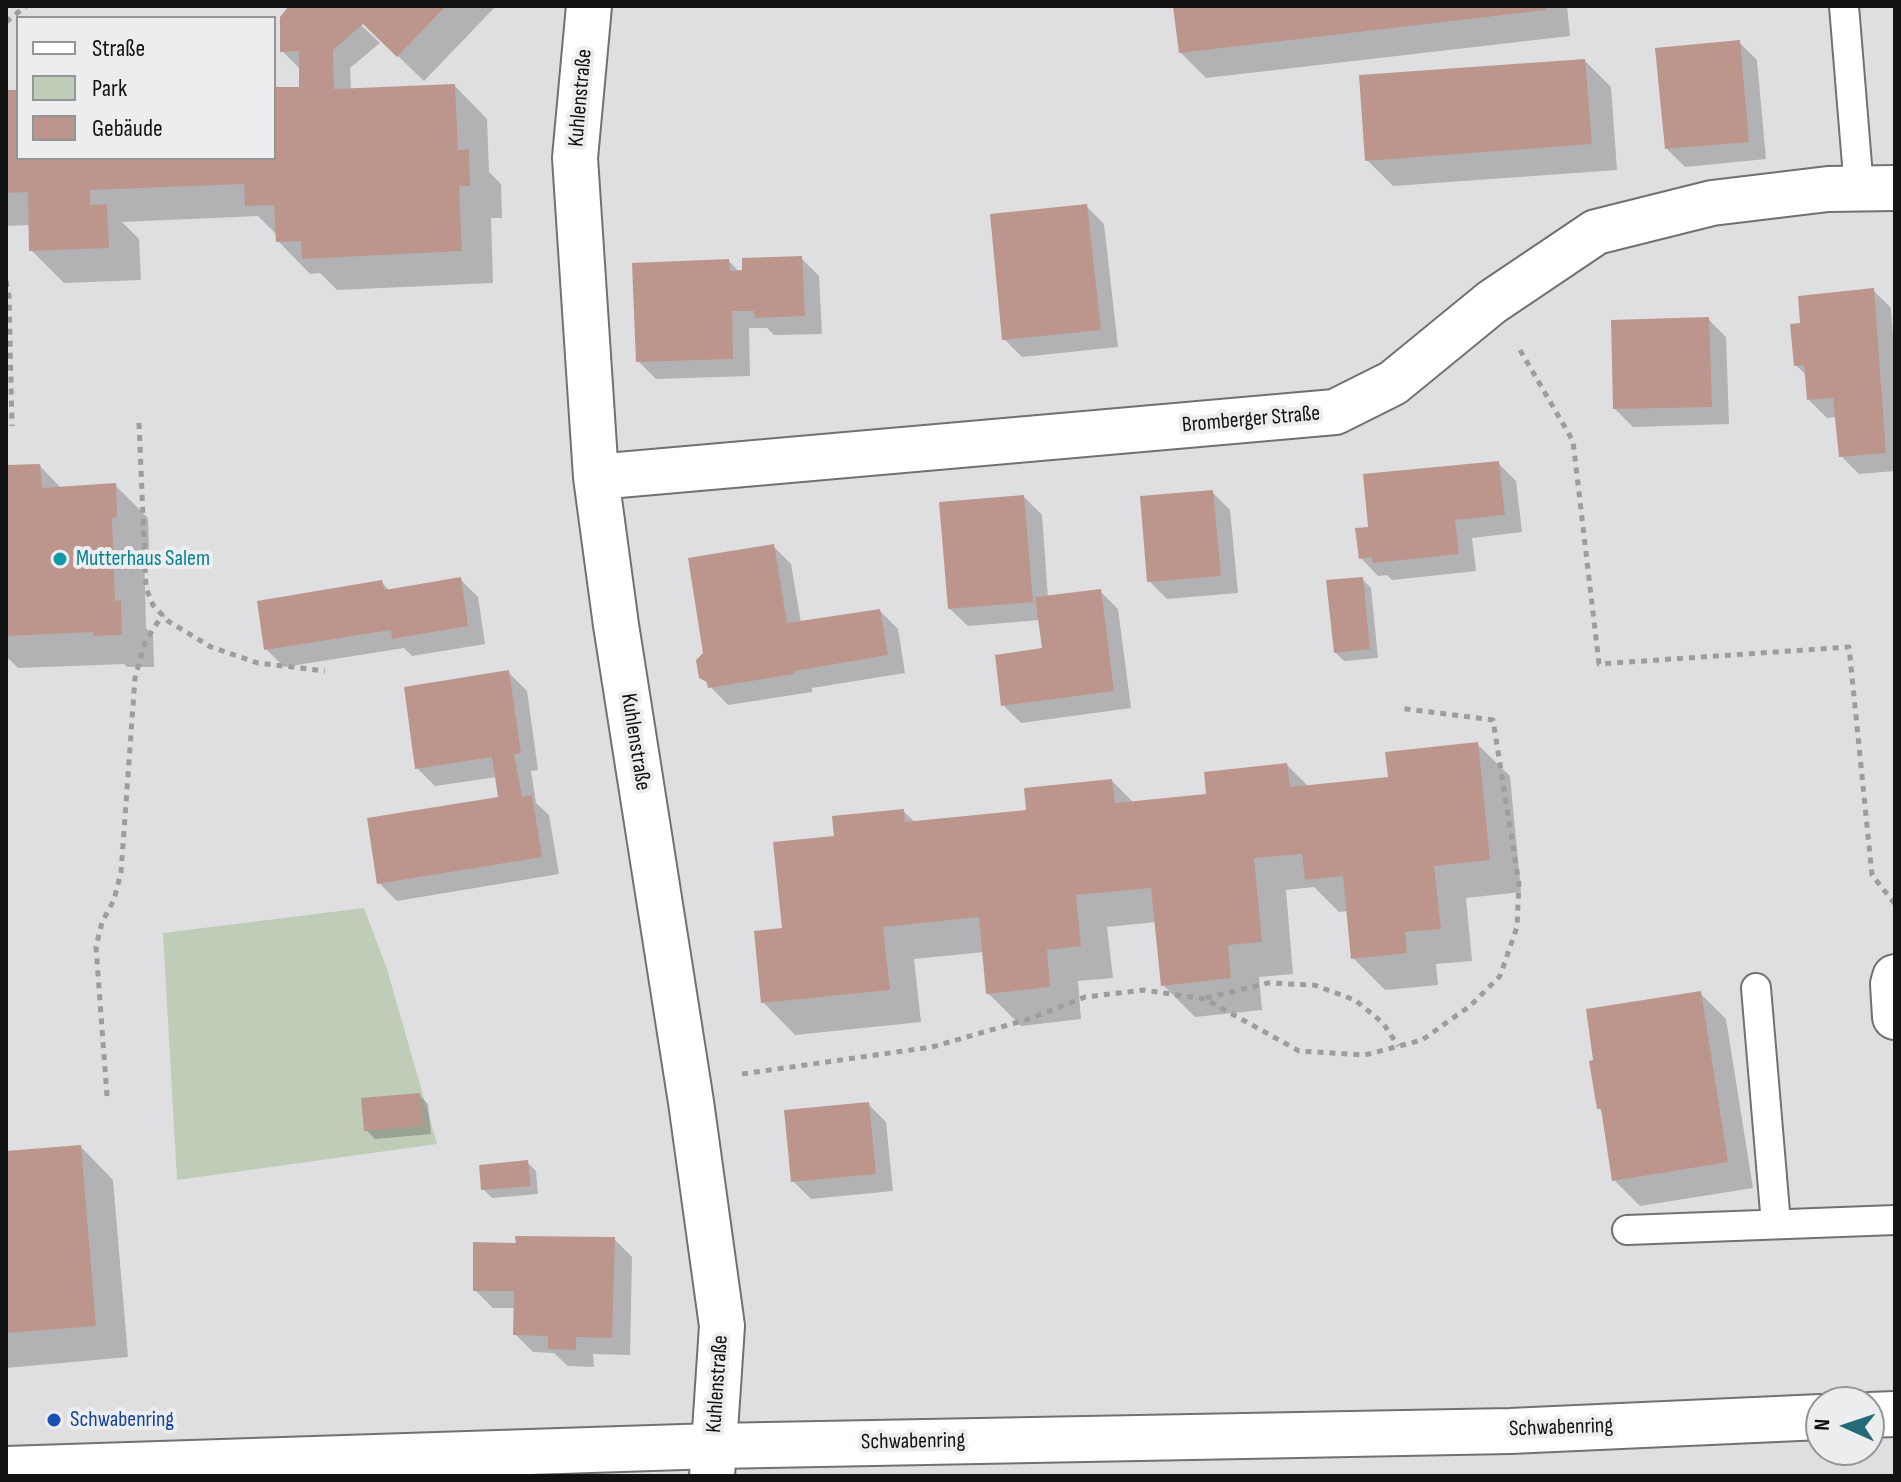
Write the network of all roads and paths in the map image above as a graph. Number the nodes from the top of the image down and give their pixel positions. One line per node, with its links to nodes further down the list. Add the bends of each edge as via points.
1 (26, 6): 4 (path)
2 (589, 6): 10 (street, Kuhlenstraße, via 575,158)
3 (1844, 6): 5 (lane)
4 (6, 22)
5 (1877, 188): 7 (street, Bromberger Straße, via 1712,203 1596,232)
6 (6, 281): 9 (path)
7 (1492, 302): 10 (street, Bromberger Straße, via 1393,383 1335,412); 14 (path, via 1573,441 1599,664 1849,647 1872,875)
8 (139, 423): 11 (path, via 146,588)
9 (12, 426)
10 (596, 477): 20 (street, Kuhlenstraße)
11 (163, 614): 12 (path, via 211,647 258,663); 21 (path, via 145,642 135,678 121,872 96,947)
12 (325, 671)
13 (1399, 708): 19 (path, via 1493,720 1519,884 1517,927 1500,976 1470,1006 1422,1040)
14 (1895, 904)
15 (1895, 977): 18 (street)
16 (1756, 988): 23 (lane)
17 (1205, 999): 19 (path, via 1299,1051 1365,1055); 19 (path, via 1268,983 1314,985 1355,1000 1383,1023); 20 (path, via 1144,990 1085,997 932,1047)
18 (1895, 1017)
19 (1398, 1046)
20 (688, 1082): 26 (street, Kuhlenstraße, via 722,1326)
21 (107, 1096)
22 (1895, 1220): 23 (lane)
23 (1776, 1224): 24 (lane)
24 (1627, 1230)
25 (1805, 1418): 26 (street, Schwabenring)
26 (713, 1461): 27 (street, Schwabenring)
27 (6, 1469)

